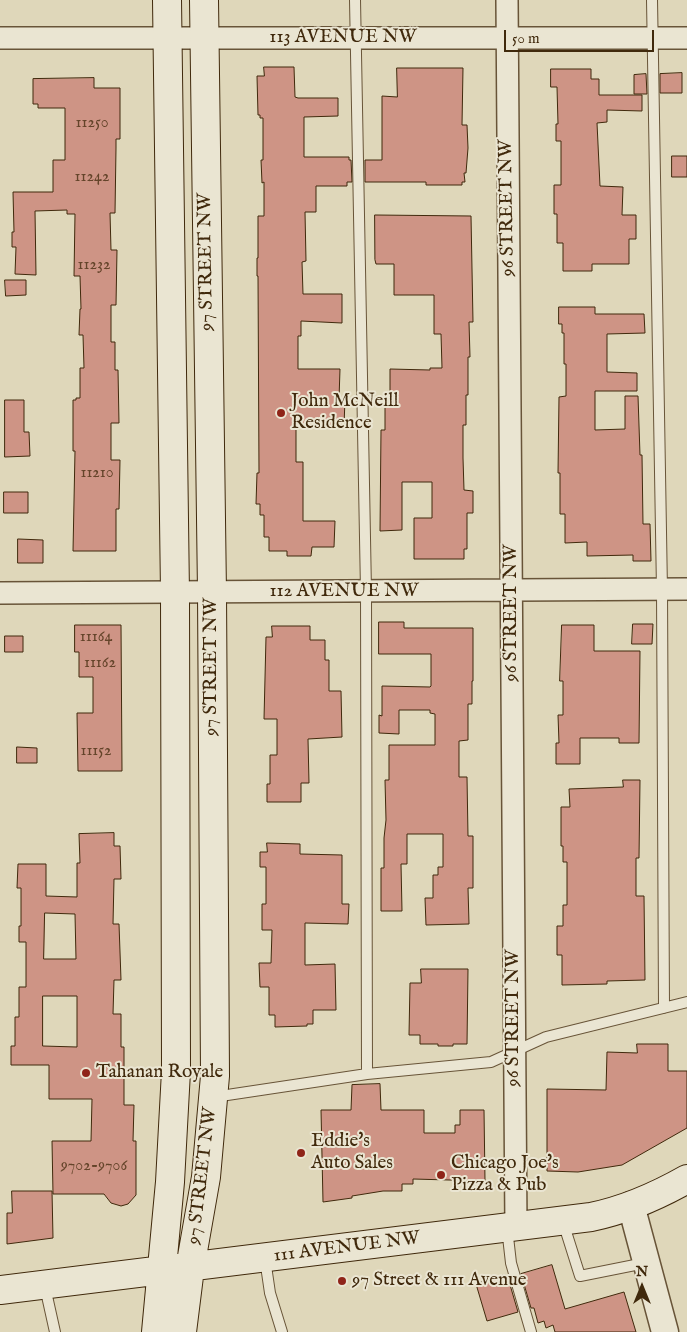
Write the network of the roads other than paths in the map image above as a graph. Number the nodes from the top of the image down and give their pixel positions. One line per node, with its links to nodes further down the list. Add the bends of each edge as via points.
1 (167, 0): 7 (main road, 97 STREET NW)
2 (204, 0): 8 (main road, 97 STREET NW)
3 (355, 0): 9 (lane)
4 (507, 0): 10 (street, 96 STREET NW)
5 (652, 0): 11 (lane)
6 (0, 38): 7 (street, 113 AVENUE NW)
7 (167, 38): 8 (street, 113 AVENUE NW); 19 (main road, 97 STREET NW)
8 (203, 38): 9 (street, 113 AVENUE NW); 17 (main road, 97 STREET NW)
9 (354, 38): 10 (street, 113 AVENUE NW); 15 (lane)
10 (506, 38): 11 (street, 113 AVENUE NW); 16 (street, 96 STREET NW)
11 (652, 38): 12 (street, 113 AVENUE NW); 13 (lane)
12 (687, 38)
13 (662, 590): 14 (street, 112 AVENUE NW); 16 (street, 112 AVENUE NW); 21 (lane)
14 (687, 590)
15 (366, 591): 16 (street, 112 AVENUE NW); 17 (street, 112 AVENUE NW); 23 (lane)
16 (512, 591): 22 (street, 96 STREET NW)
17 (212, 592): 19 (street, 112 AVENUE NW); 24 (main road, 97 STREET NW)
18 (0, 593): 19 (street, 112 AVENUE NW)
19 (174, 593): 32 (main road, 97 STREET NW, via 176,1071)
20 (687, 1002): 21 (lane)
21 (664, 1008): 22 (lane, via 546,1037)
22 (514, 1053): 23 (lane, via 490,1062); 28 (street, 96 STREET NW)
23 (367, 1074): 24 (lane)
24 (213, 1097): 31 (main road, 97 STREET NW, via 206,1177)
25 (687, 1179): 26 (main road, 111 AVENUE NW)
26 (631, 1205): 27 (main road, 111 AVENUE NW, via 604,1214); 30 (street)
27 (562, 1221): 28 (main road, 111 AVENUE NW); 30 (lane, via 580,1276)
28 (512, 1227): 29 (main road, 111 AVENUE NW); 39 (lane, via 511,1263)
29 (265, 1259): 31 (main road, 111 AVENUE NW); 38 (lane, via 270,1293)
30 (645, 1263): 40 (street)
31 (190, 1268): 32 (main road, 111 AVENUE NW); 37 (main road, 97 STREET NW)
32 (161, 1272): 33 (main road, 111 AVENUE NW); 36 (main road, 97 STREET NW)
33 (44, 1284): 34 (main road, 111 AVENUE NW); 35 (lane)
34 (0, 1290)
35 (55, 1332)
36 (156, 1332)
37 (182, 1332)
38 (282, 1332)
39 (530, 1332)
40 (665, 1332)

